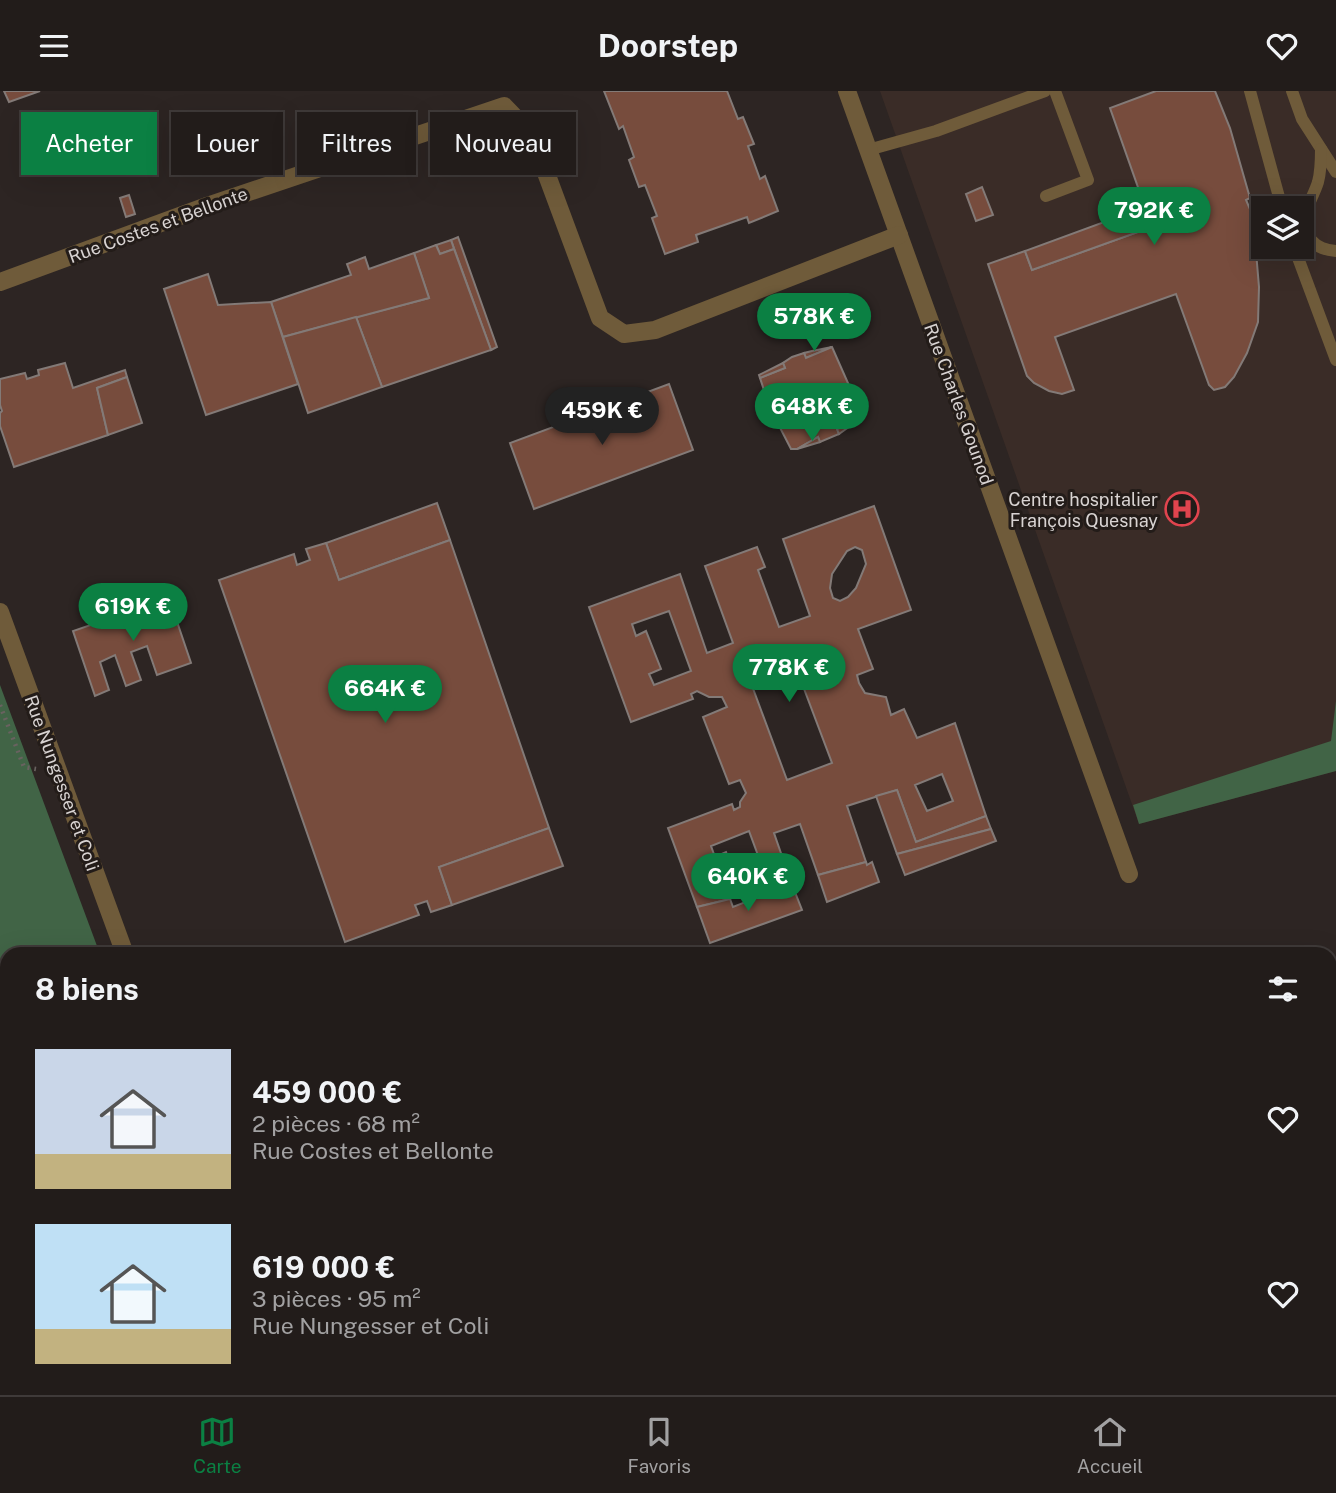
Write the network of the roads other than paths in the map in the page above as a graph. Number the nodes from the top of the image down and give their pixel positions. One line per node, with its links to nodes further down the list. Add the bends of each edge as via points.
1 (847, 91): 7 (street, Rue Charles Gounod)
2 (1045, 91): 7 (lane)
3 (1055, 91): 9 (lane, via 1088,180)
4 (1250, 91): 10 (lane)
5 (1292, 91): 6 (lane, via 1302,119)
6 (1321, 149): 8 (lane); 12 (lane, via 1318,184 1304,225 1315,245)
7 (868, 150): 11 (street, Rue Charles Gounod)
8 (1336, 172)
9 (1046, 196)
10 (1279, 196)
11 (899, 235): 14 (street, Rue Costes et Bellonte, via 655,330 624,334 600,319 532,135 504,106 206,206); 17 (street, Rue Charles Gounod)
12 (1336, 251)
13 (1298, 259): 15 (lane)
14 (0, 282)
15 (1336, 360)
16 (0, 612): 18 (street, Rue Nungesser et Coli)
17 (1129, 874)
18 (122, 947)

